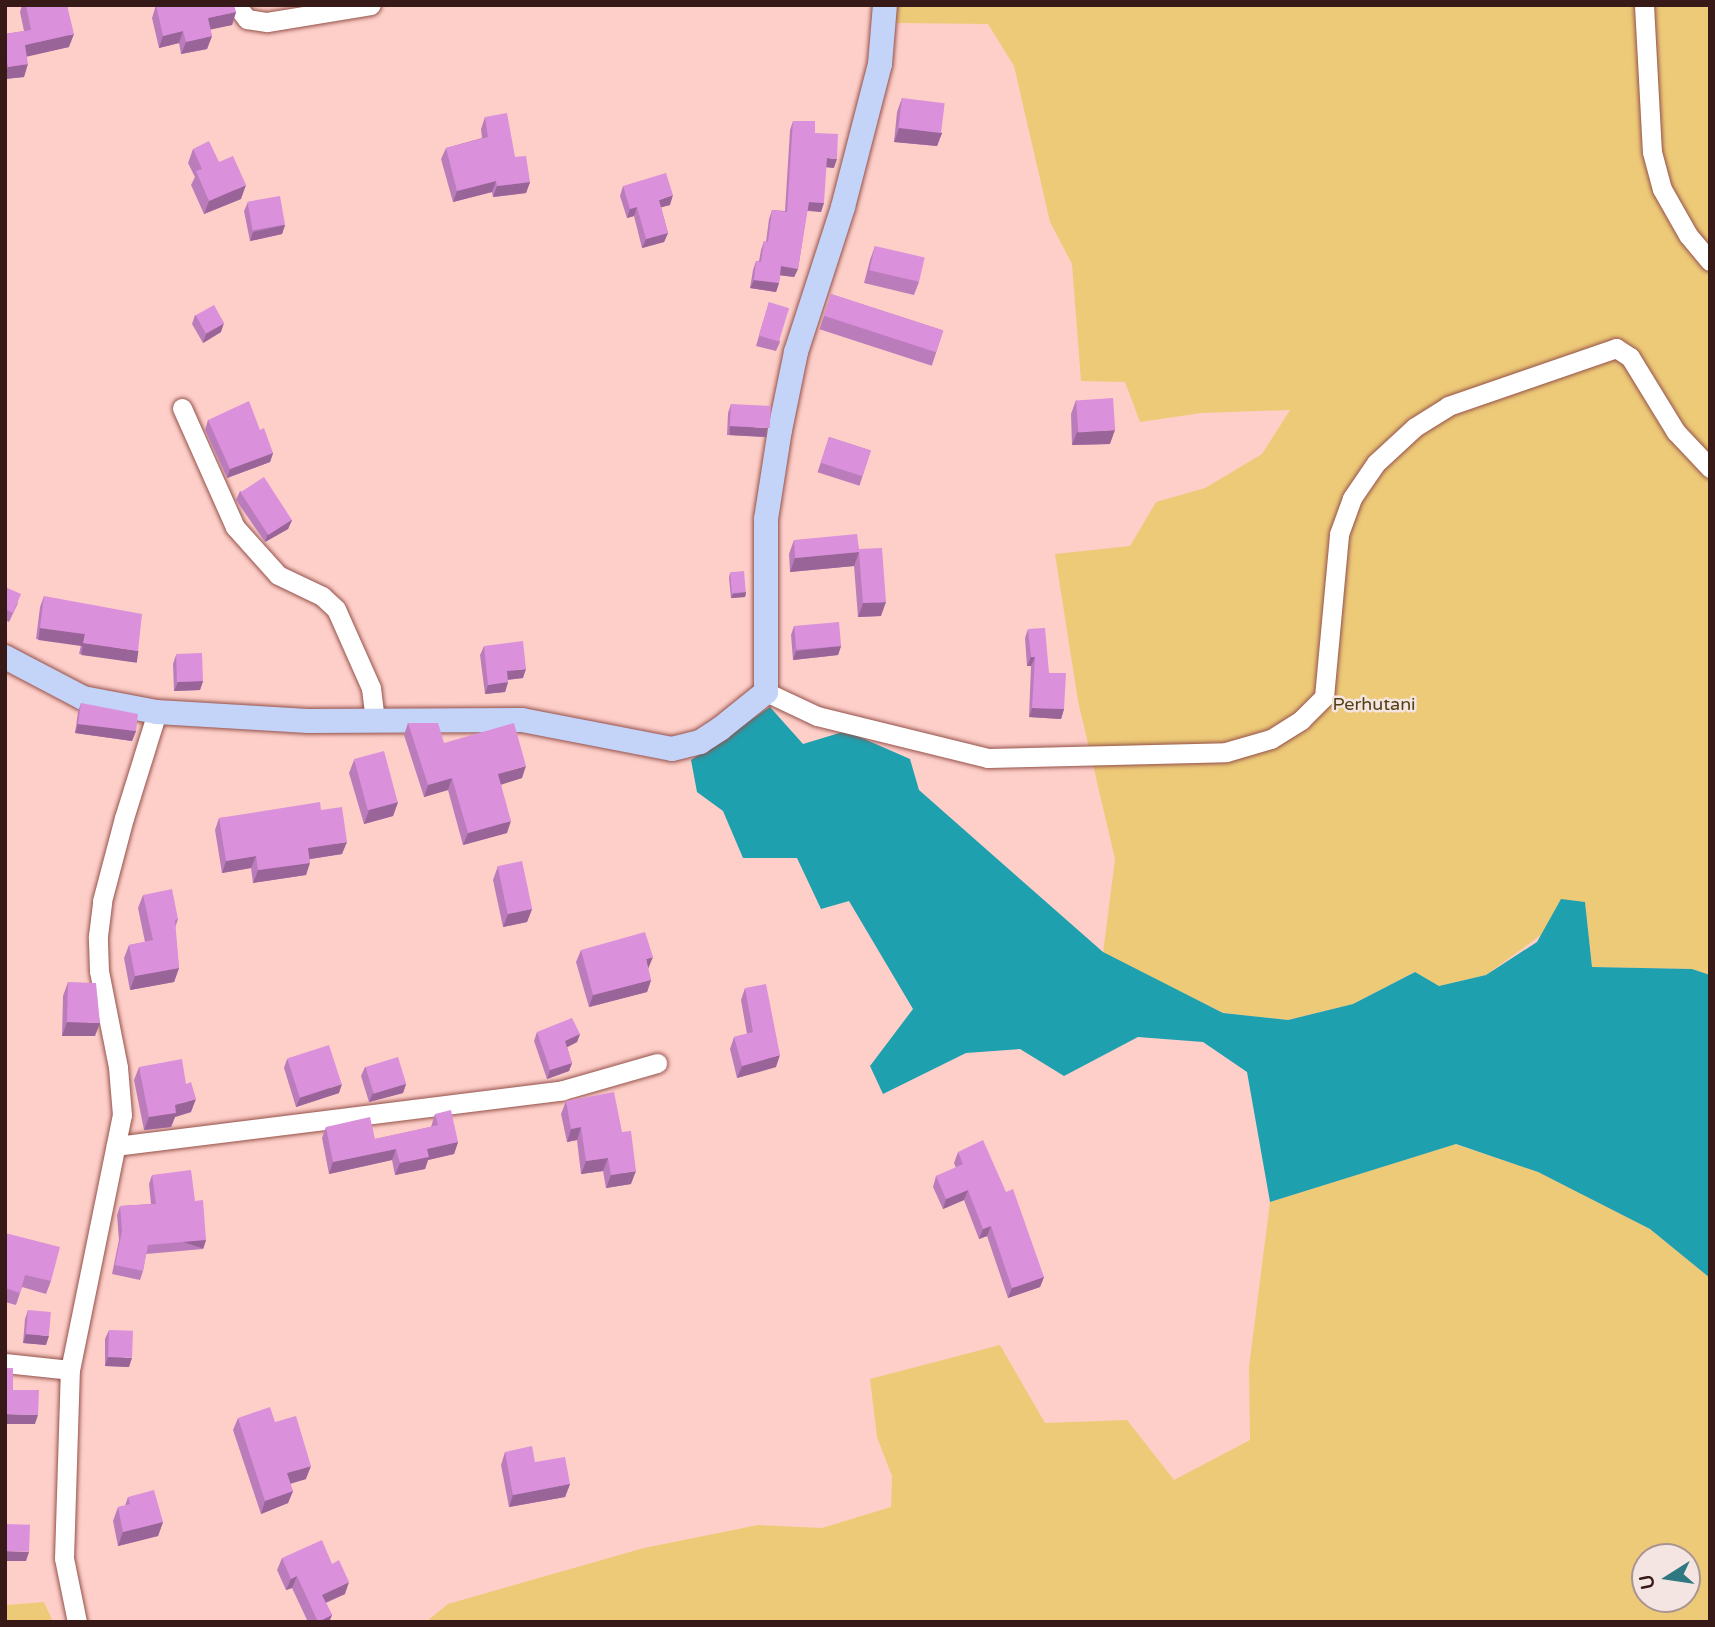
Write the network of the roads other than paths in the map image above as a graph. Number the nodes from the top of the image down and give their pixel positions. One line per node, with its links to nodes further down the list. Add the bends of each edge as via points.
1 (236, 5): 2 (street, via 255,22 323,16)
2 (371, 5)
3 (885, 5): 9 (main road, via 880,64 843,207 796,352 780,430 766,519)
4 (1644, 5): 5 (street, via 1651,152 1662,189 1688,235)
5 (1710, 261)
6 (182, 408): 11 (street, via 234,527 278,575 322,596 337,610 371,688)
7 (1710, 467): 9 (street, via 1675,432 1630,357 1616,348 1448,406 1415,427 1376,463 1352,498 1339,534 1324,697 1301,720 1270,739 1226,752 988,758 817,716)
8 (5, 657): 10 (main road, via 83,698)
9 (766, 692): 11 (main road, via 700,742 672,749 522,720)
10 (157, 712): 11 (main road); 13 (street, via 121,830 98,936 99,971 121,1090)
11 (375, 722)
12 (657, 1063): 13 (street, via 563,1090)
13 (116, 1146): 15 (street)
14 (5, 1363): 15 (street)
15 (70, 1370): 16 (street, via 64,1558)
16 (77, 1622)

